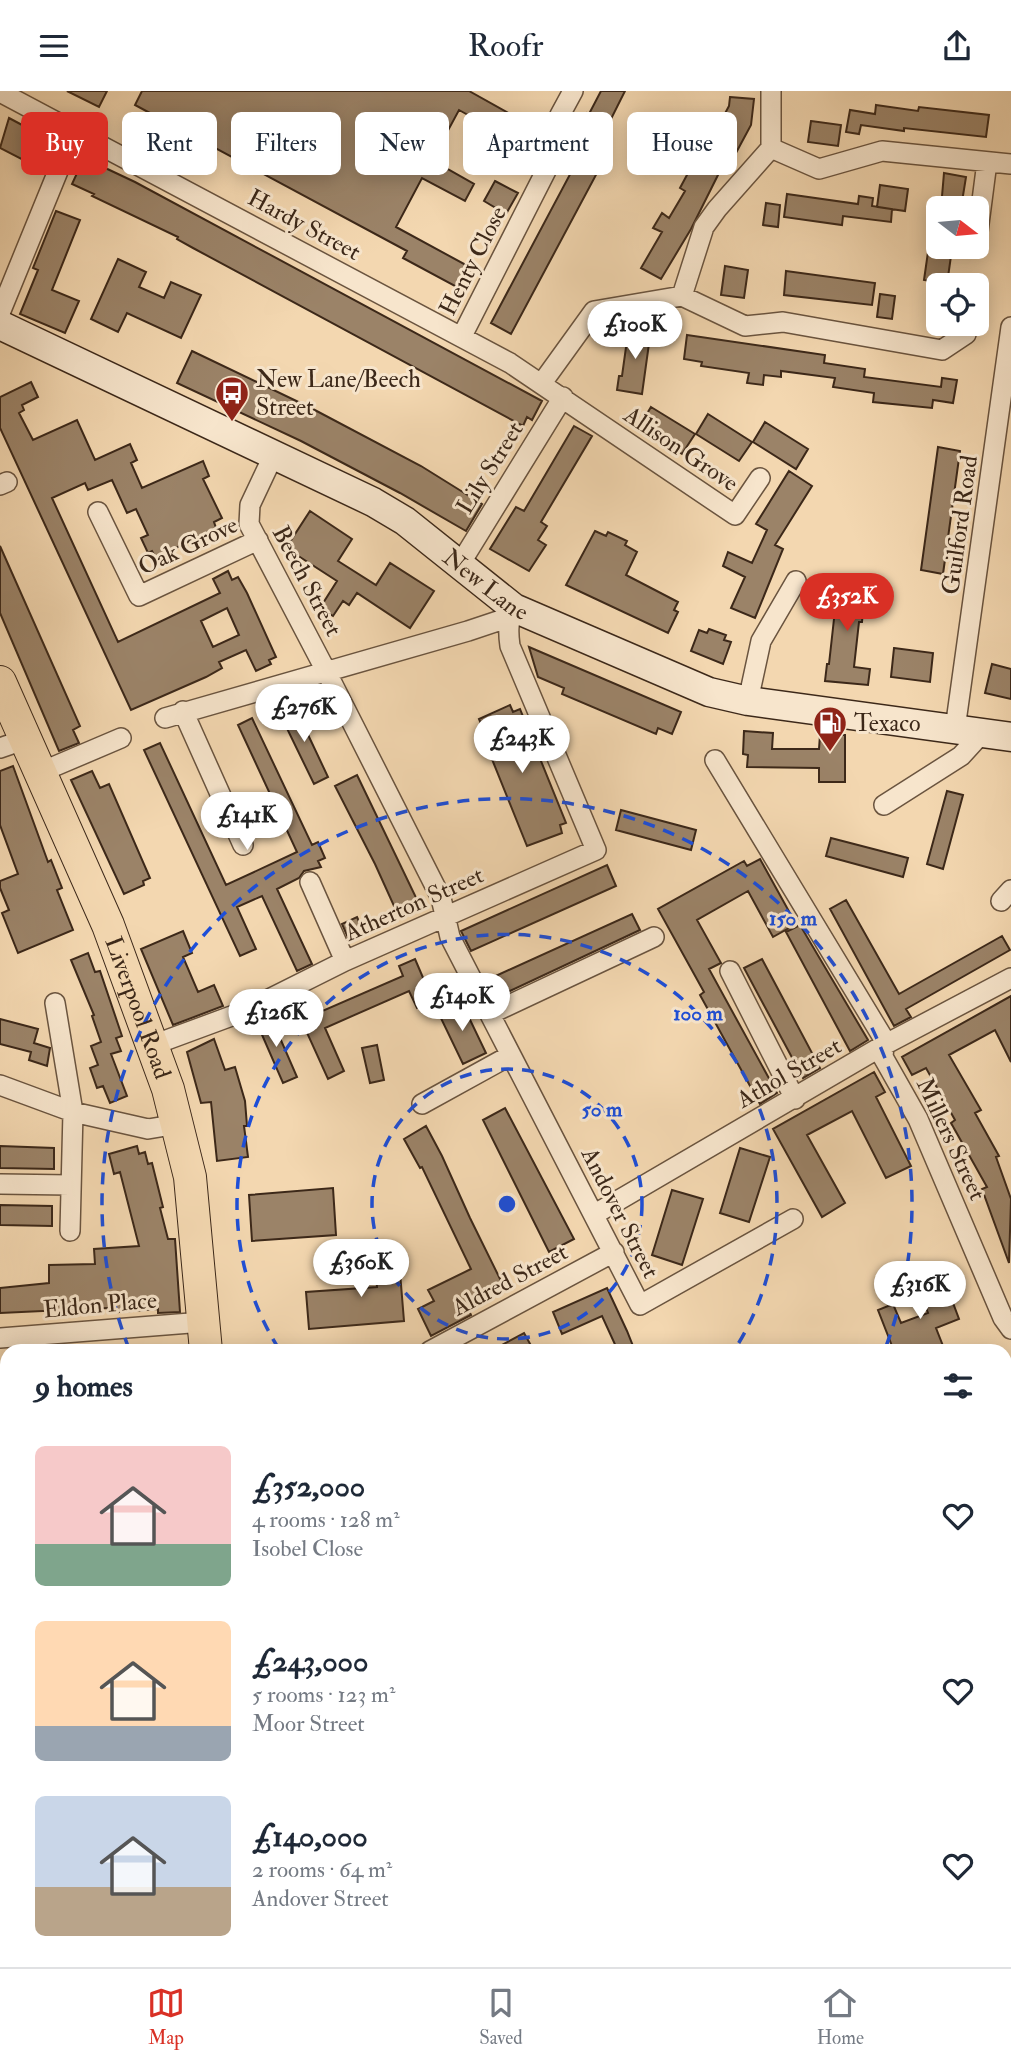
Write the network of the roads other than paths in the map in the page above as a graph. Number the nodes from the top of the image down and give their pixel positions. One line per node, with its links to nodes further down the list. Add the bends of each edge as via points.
1 (573, 91): 15 (street, Henty Close, via 560,115 552,159)
2 (771, 91): 5 (street)
3 (0, 92): 4 (street, Hardy Street)
4 (37, 112)
5 (771, 148): 7 (street, via 819,169 882,151); 11 (street, via 704,227)
6 (108, 150): 15 (street, Hardy Street)
7 (987, 162): 8 (street); 10 (street)
8 (1011, 164)
9 (57, 175): 12 (street)
10 (983, 196)
11 (682, 296): 14 (street, via 745,326 783,322 942,350); 16 (street, via 594,311)
12 (2, 312): 18 (street, New Lane)
13 (1011, 327): 28 (street, Guilford Road)
14 (963, 336)
15 (462, 337): 16 (street, Hardy Street)
16 (542, 383): 17 (street, Hardy Street)
17 (562, 397): 19 (street, Allison Grove, via 735,515); 22 (street, Lily Street)
18 (274, 454): 21 (street, Beech Street, via 248,514); 22 (street, New Lane, via 373,502)
19 (760, 478)
20 (98, 512): 21 (street, Oak Grove, via 139,596)
21 (258, 540): 25 (street, Beech Street)
22 (460, 564): 24 (street, New Lane)
23 (796, 581): 27 (street, via 761,641)
24 (512, 613): 25 (street, via 468,631); 27 (street, New Lane, via 709,692); 37 (street, Atherton Street, via 510,646 596,850)
25 (326, 671): 35 (street, via 174,714 240,818); 37 (street, Beech Street, via 441,898)
26 (0, 682): 31 (main road, Liverpool Road)
27 (748, 701): 28 (street, New Lane)
28 (969, 731): 29 (street, New Lane); 34 (street, via 961,756)
29 (1011, 737)
30 (121, 738): 33 (street)
31 (13, 744): 33 (main road, Liverpool Road)
32 (715, 759): 45 (street, Millers Street)
33 (41, 772): 44 (main road, Liverpool Road, via 108,925)
34 (884, 805)
35 (243, 845)
36 (310, 882): 39 (street)
37 (445, 917): 39 (street, Atherton Street); 43 (street, Andover Street, via 450,937)
38 (654, 937): 43 (street)
39 (345, 961): 44 (street, Atherton Street, via 245,1010)
40 (730, 971): 48 (street)
41 (1011, 978): 45 (street, Athol Street)
42 (55, 1003): 50 (street)
43 (490, 1014): 46 (street, Andover Street)
44 (153, 1045): 51 (main road, Liverpool Road)
45 (884, 1045): 48 (street, Athol Street); 58 (street, Millers Street, via 883,1058 918,1119)
46 (510, 1055): 49 (street); 54 (street, Andover Street)
47 (0, 1085): 50 (street)
48 (795, 1099): 54 (street, Athol Street)
49 (422, 1104)
50 (73, 1112): 51 (street, via 148,1129); 53 (street)
51 (178, 1124): 59 (main road, Liverpool Road, via 190,1177)
52 (0, 1184): 53 (street)
53 (70, 1185): 56 (street)
54 (595, 1214): 57 (street, Andover Street)
55 (793, 1219): 57 (street, Andover Street, via 640,1305)
56 (70, 1231)
57 (614, 1252): 61 (street, Aldred Street)
58 (1008, 1322)
59 (205, 1336): 60 (street, Eldon Place)
60 (6, 1342)
61 (443, 1344)

